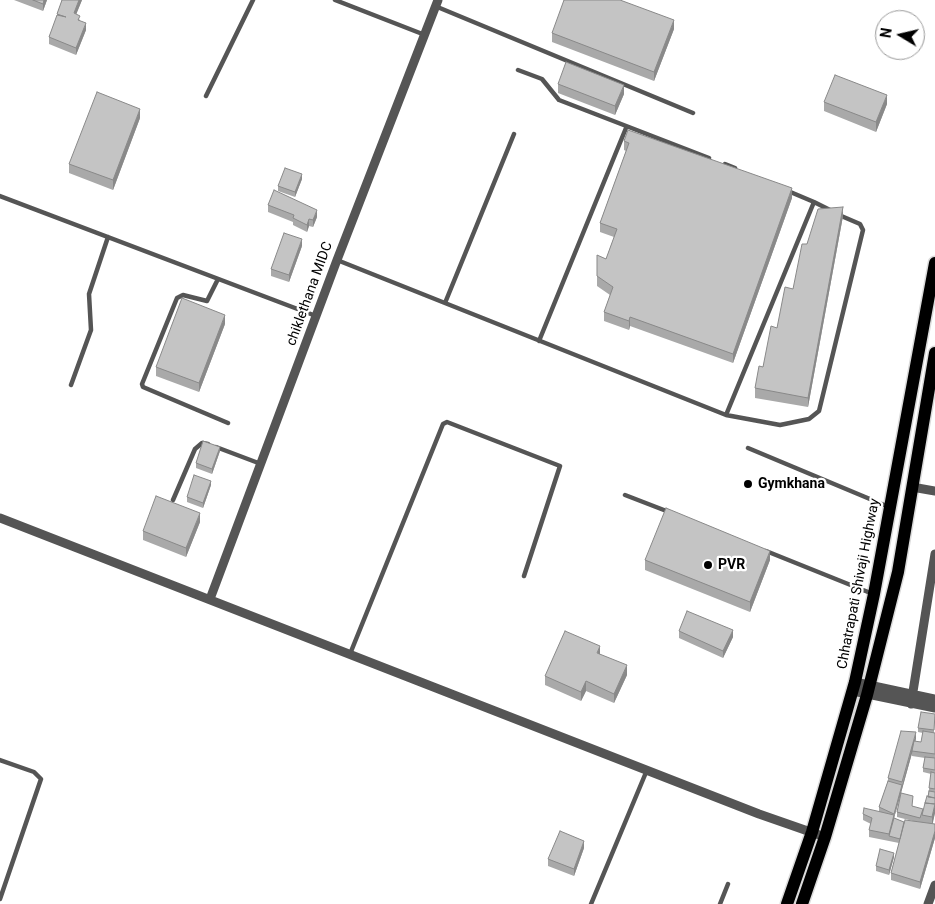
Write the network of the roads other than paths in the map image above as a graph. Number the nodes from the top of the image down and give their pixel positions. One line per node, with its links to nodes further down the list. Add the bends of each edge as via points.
1 (253, 0): 6 (lane)
2 (335, 0): 4 (lane)
3 (437, 3): 4 (street, chiklethana MIDC); 7 (lane)
4 (424, 34): 17 (street, chiklethana MIDC)
5 (518, 70): 8 (lane, via 542,79 559,100)
6 (206, 96)
7 (693, 113)
8 (626, 128): 10 (lane); 22 (lane)
9 (514, 134): 20 (lane)
10 (709, 158)
11 (724, 164): 12 (lane)
12 (742, 171)
13 (778, 187): 15 (lane)
14 (0, 196): 16 (lane)
15 (814, 202): 25 (lane); 25 (lane, via 860,224 863,230 819,410 809,418 780,425)
16 (108, 237): 19 (lane); 24 (lane, via 89,294 91,330)
17 (337, 260): 20 (lane); 21 (street, chiklethana MIDC)
18 (935, 263): 33 (main road, Chhatrapati Shivaji Highway)
19 (218, 278): 21 (lane); 26 (lane, via 207,301 183,295 177,298 142,384)
20 (445, 303): 22 (lane)
21 (317, 316): 28 (street, chiklethana MIDC)
22 (539, 341): 25 (lane)
23 (935, 353): 29 (main road)
24 (70, 385)
25 (726, 415)
26 (228, 422)
27 (748, 448): 33 (lane)
28 (261, 464): 32 (lane, via 202,443 195,449); 40 (street, chiklethana MIDC)
29 (912, 487): 30 (street); 43 (main road, via 898,572)
30 (935, 491)
31 (625, 495): 34 (lane)
32 (173, 500)
33 (890, 507): 39 (main road, Chhatrapati Shivaji Highway)
34 (671, 513)
35 (0, 518): 40 (street)
36 (764, 550): 39 (lane)
37 (935, 554): 45 (street)
38 (524, 576): 41 (lane, via 560,466 447,422 443,424)
39 (874, 594): 42 (main road, Chhatrapati Shivaji Highway)
40 (210, 599): 41 (street)
41 (350, 654): 48 (street)
42 (854, 687): 43 (street); 49 (main road, Chhatrapati Shivaji Highway)
43 (868, 690): 45 (street); 50 (main road)
44 (935, 699): 45 (street)
45 (911, 700): 46 (street)
46 (935, 708)
47 (0, 760): 53 (lane, via 34,772 41,779)
48 (647, 770): 49 (street); 54 (lane)
49 (812, 832): 50 (street); 56 (main road, Chhatrapati Shivaji Highway)
50 (825, 837): 57 (main road)
51 (728, 884): 55 (lane)
52 (935, 885): 58 (street)
53 (0, 899)
54 (591, 904)
55 (720, 904)
56 (787, 904)
57 (802, 904)
58 (928, 904)

